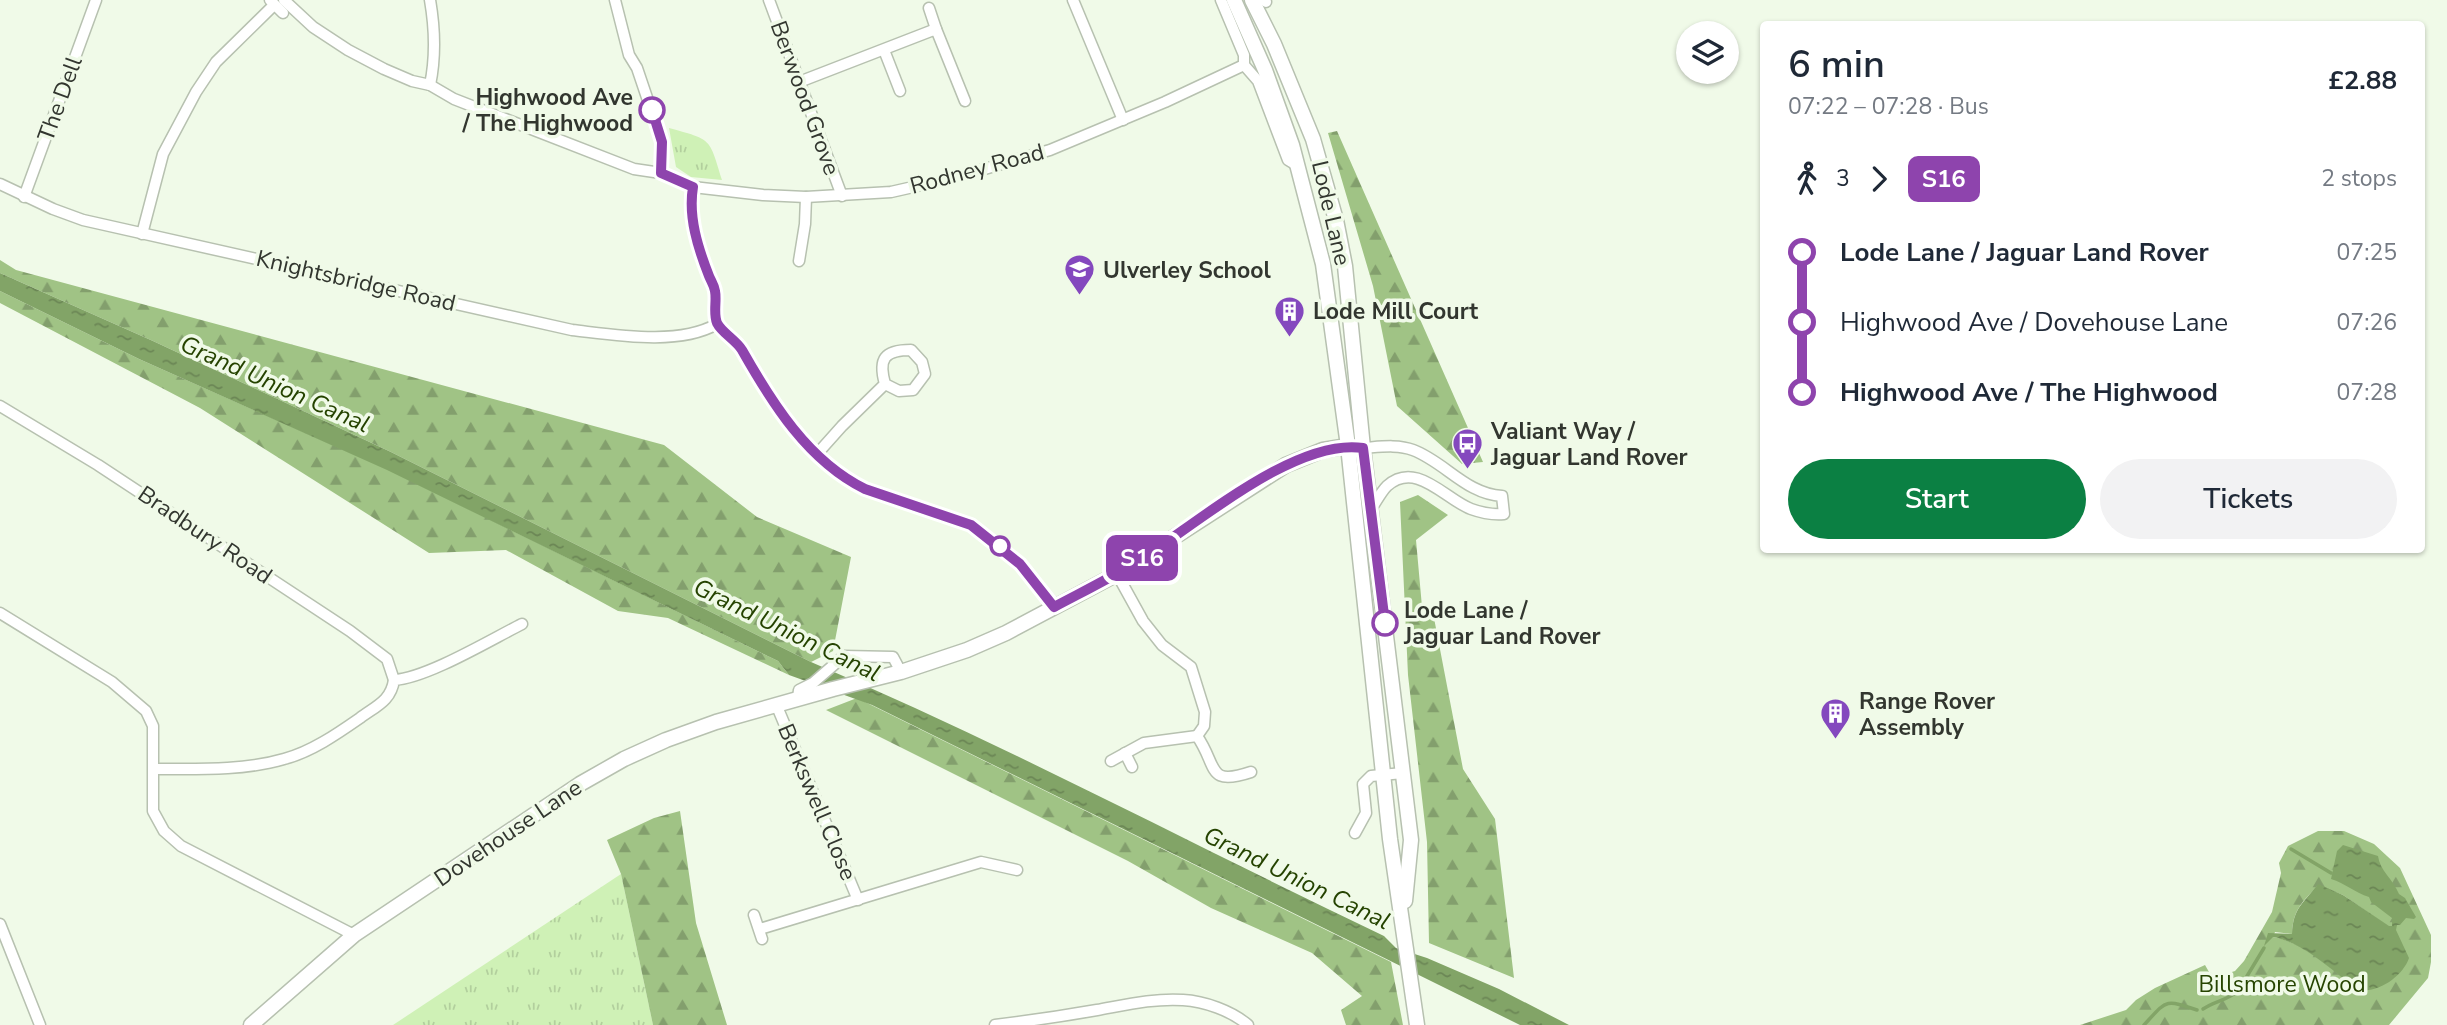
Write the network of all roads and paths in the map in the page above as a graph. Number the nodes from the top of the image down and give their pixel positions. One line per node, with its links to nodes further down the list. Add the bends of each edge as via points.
1 (96, 0): 25 (street, The Dell)
2 (430, 0): 16 (street, via 435,46)
3 (615, 0): 21 (street, via 629,55 662,142)
4 (769, 0): 15 (street, Berwood Grove)
5 (1073, 0): 19 (street)
6 (1221, 0): 14 (street, Lode Lane)
7 (1234, 0): 20 (main road, Lode Lane)
8 (1261, 1): 32 (main road, Lode Lane, via 1273,44 1313,139 1336,220 1345,266)
9 (276, 2): 11 (street); 16 (street, Rodney Road, via 348,50); 27 (street, via 216,62 196,92 163,154)
10 (929, 8): 12 (street)
11 (283, 13)
12 (936, 29): 13 (street); 18 (street)
13 (884, 50): 15 (street); 17 (street)
14 (1244, 65): 19 (street, Rodney Road); 20 (street, Lode Lane, via 1258,81 1288,160)
15 (799, 82): 24 (street, Berwood Grove)
16 (430, 85): 21 (street, Rodney Road, via 454,99 634,169)
17 (900, 91)
18 (965, 101)
19 (1123, 120): 24 (street, Rodney Road, via 1050,150 984,170 891,192)
20 (1298, 166): 32 (main road, Lode Lane, via 1323,264)
21 (661, 173): 23 (street, Rodney Road)
22 (0, 184): 25 (street, Knightsbridge Road)
23 (693, 187): 26 (street, Rodney Road); 29 (street, via 691,216 714,287)
24 (842, 196): 26 (street, Rodney Road)
25 (24, 197): 27 (street, Knightsbridge Road, via 83,220)
26 (806, 197): 28 (street)
27 (142, 234): 29 (street, Knightsbridge Road, via 572,330 631,337 696,332)
28 (799, 261)
29 (717, 324): 33 (street, via 733,338 788,422)
30 (885, 384): 30 (street, via 881,370 888,354 911,350 922,362 925,374 912,390 899,391); 33 (street)
31 (0, 406): 40 (street, Bradbury Road, via 99,465 350,631 387,659)
32 (1356, 447): 34 (main road, Lode Lane); 34 (street, via 1412,449 1464,484 1502,496 1504,514 1485,514 1421,478 1403,477 1387,486); 35 (main road, Dovehouse Lane, via 1323,450 1286,465); 49 (main road, Lode Lane, via 1371,670)
33 (817, 454): 36 (street, via 865,489 971,525 1020,564)
34 (1371, 509): 48 (main road, Lode Lane)
35 (1117, 573): 36 (main road, Dovehouse Lane); 43 (street, via 1143,621 1191,667 1205,712)
36 (1054, 607): 39 (main road, Dovehouse Lane, via 967,650)
37 (0, 613): 47 (street, via 139,703 153,726)
38 (522, 624): 40 (street, via 432,669)
39 (901, 672): 41 (main road, Dovehouse Lane); 41 (street, Dovehouse Lane, via 893,657 841,657 799,690)
40 (394, 680): 47 (street, via 393,692 381,704 313,747 285,759 242,766)
41 (798, 698): 42 (main road, Dovehouse Lane)
42 (776, 704): 53 (street, Berkswell Close); 57 (main road, Dovehouse Lane, via 666,740 624,759)
43 (1197, 736): 44 (street, via 1144,743); 50 (street, via 1214,770 1230,779 1246,773)
44 (1125, 753): 45 (street); 46 (street)
45 (1111, 761)
46 (1132, 767)
47 (154, 769): 57 (street, via 153,811 164,831 181,846)
48 (1403, 773): 49 (street); 55 (main road, Lode Lane, via 1411,840)
49 (1385, 775): 51 (street, via 1371,776 1363,784 1366,813); 55 (main road, Lode Lane)
50 (1246, 788)
51 (1355, 833)
52 (1017, 870): 53 (street, Berkswell Close, via 981,862)
53 (858, 900): 54 (street, Berkswell Close, via 761,934)
54 (754, 915)
55 (1403, 919): 62 (main road, Lode Lane)
56 (0, 924): 58 (street)
57 (355, 935): 59 (main road, Dovehouse Lane)
58 (40, 1025)
59 (251, 1025)
60 (995, 1025): 61 (street, via 1184,1000 1207,1004)
61 (1248, 1025)
62 (1417, 1025)

